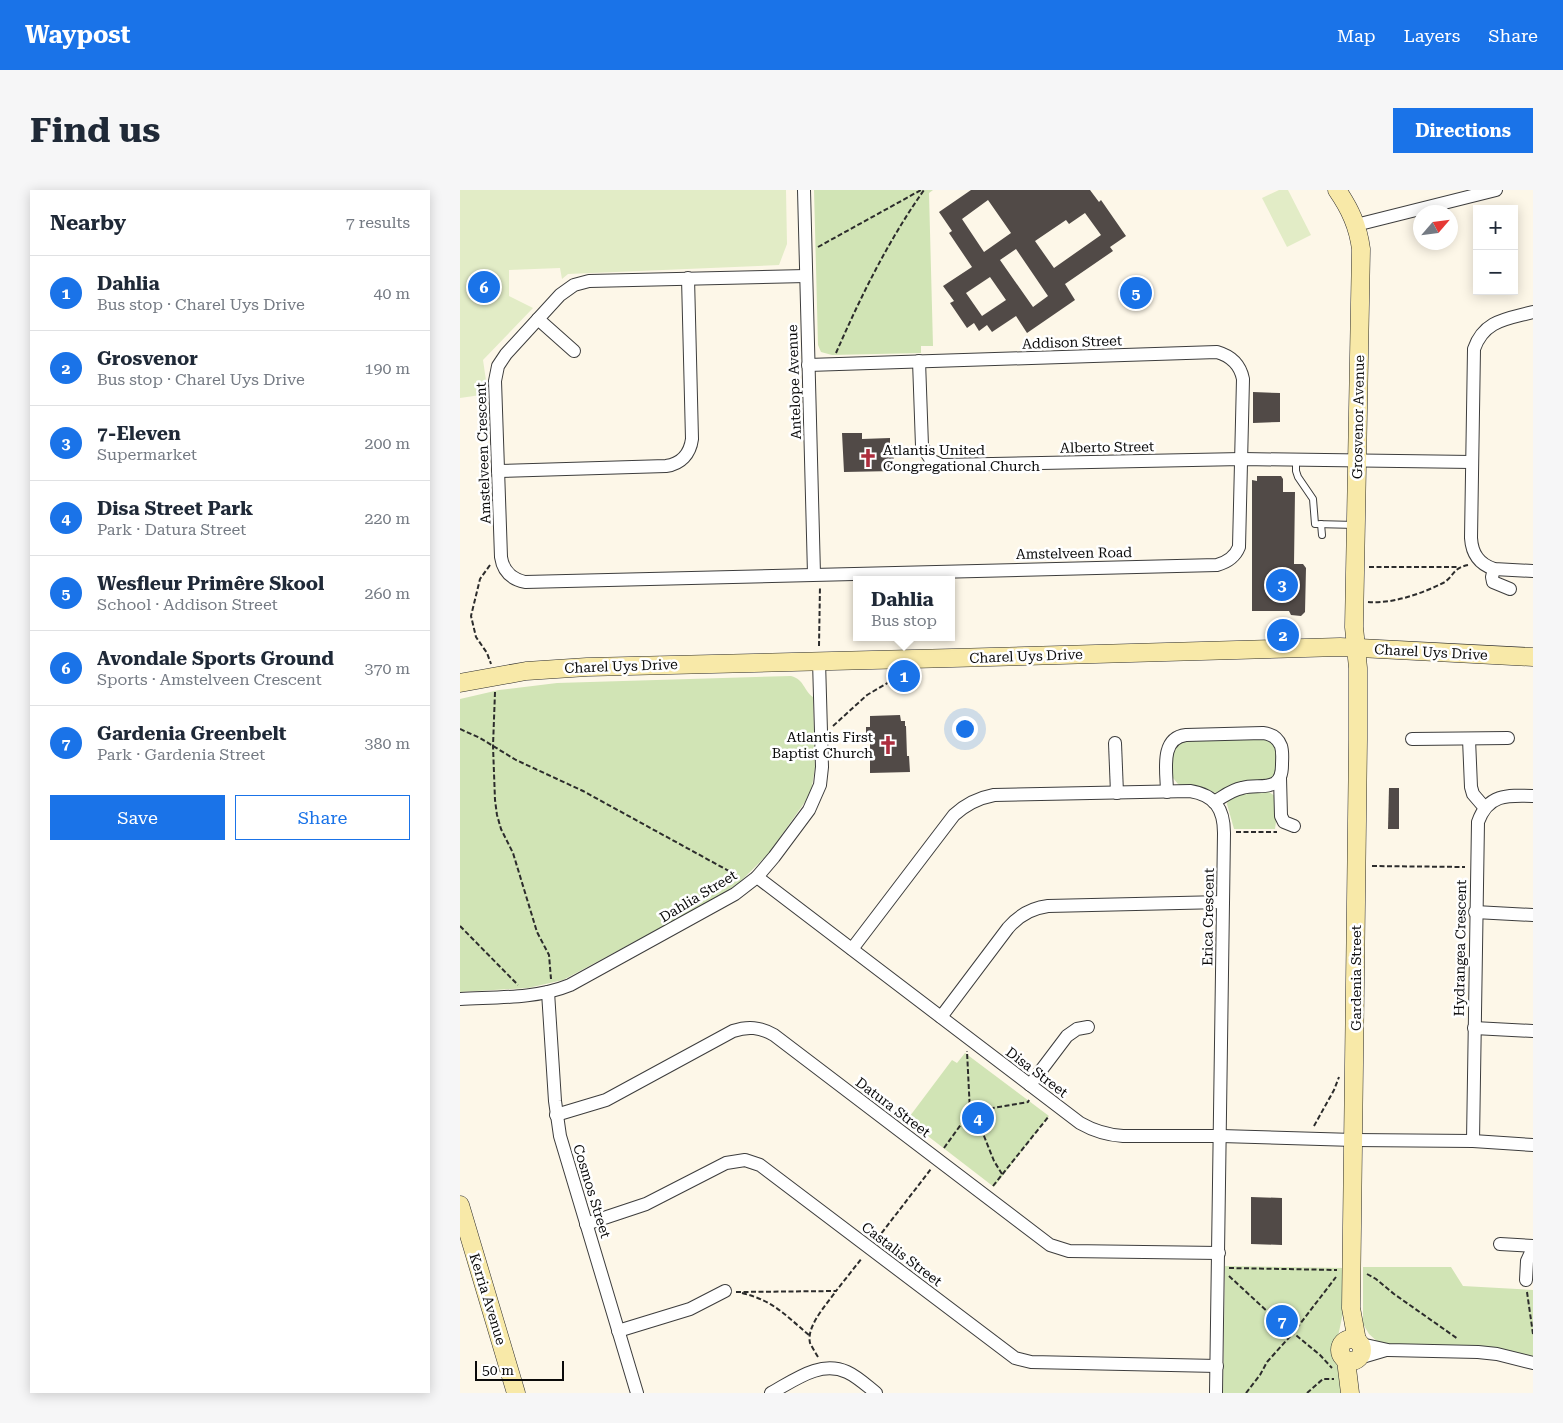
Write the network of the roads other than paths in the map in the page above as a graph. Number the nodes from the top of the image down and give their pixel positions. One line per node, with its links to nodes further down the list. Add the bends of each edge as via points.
1 (804, 190): 5 (street, Antelope Avenue)
2 (1337, 190): 4 (street, Grosvenor Avenue)
3 (1496, 190): 4 (street)
4 (1356, 225): 14 (street, Grosvenor Avenue, via 1361,262)
5 (806, 276): 6 (street, Amstelveen Crescent); 11 (street, Antelope Avenue)
6 (688, 278): 8 (street, Amstelveen Crescent, via 581,282 566,289); 16 (street, via 692,439 685,457 666,466)
7 (1533, 312): 15 (street, via 1494,323 1477,342)
8 (538, 318): 9 (street); 16 (street, Amstelveen Crescent, via 506,354 496,373)
9 (574, 351)
10 (919, 362): 11 (street, Addison Street); 12 (street, Alberto Street, via 922,446 931,460 941,465); 12 (street, Addison Street, via 1217,352 1235,361 1243,379)
11 (808, 365): 22 (street, Antelope Avenue)
12 (1242, 458): 13 (street, Alberto Street); 22 (street, Amstelveen Road, via 1240,542 1234,557 1223,563)
13 (1296, 459): 14 (street, Alberto Street); 17 (lane, via 1298,477 1312,499)
14 (1357, 460): 15 (street, Alberto Street); 18 (street, Grosvenor Avenue)
15 (1472, 462): 20 (street, via 1472,545 1477,557)
16 (498, 471): 22 (street, Amstelveen Crescent, via 502,565 509,575 525,582)
17 (1318, 524): 18 (lane); 19 (lane)
18 (1356, 525): 24 (street, Grosvenor Avenue)
19 (1322, 535)
20 (1488, 566): 21 (street); 23 (street, via 1494,582)
21 (1533, 571)
22 (817, 573)
23 (1510, 589)
24 (1356, 648): 25 (street, Charel Uys Drive); 26 (street, Charel Uys Drive); 53 (street, Gardenia Street)
25 (1533, 657)
26 (819, 661): 27 (street, Charel Uys Drive, via 586,667); 39 (street, Dahlia Street, via 821,776 814,802)
27 (460, 683)
28 (1508, 738): 30 (street)
29 (1412, 739): 30 (street)
30 (1469, 739): 37 (street, via 1471,786 1473,794)
31 (1115, 743): 34 (street)
32 (1280, 778): 33 (street, via 1281,749 1278,740 1270,735 1182,736 1174,739 1168,748); 36 (street, via 1270,786 1239,788); 38 (street, via 1281,816 1284,822)
33 (1167, 792): 34 (street); 36 (street, via 1196,792)
34 (1117, 793): 43 (street, via 994,795 969,803 954,815)
35 (1533, 796): 37 (street, via 1503,796)
36 (1214, 802): 40 (street, Erica Crescent, via 1224,820)
37 (1485, 808): 41 (street, Hydrangea Crescent, via 1476,830)
38 (1294, 826)
39 (752, 881): 43 (street, Disa Street); 44 (street, Dahlia Street, via 722,902 580,980)
40 (1224, 902): 46 (street, via 1034,909 1019,916 1008,928); 52 (street, Erica Crescent)
41 (1475, 912): 42 (street); 48 (street, Hydrangea Crescent)
42 (1533, 915)
43 (852, 949): 46 (street, Disa Street)
44 (548, 992): 45 (street, Dahlia Street); 51 (street, Cosmos Street)
45 (460, 999)
46 (941, 1017): 50 (street, Disa Street)
47 (1088, 1026): 50 (street, via 1067,1036)
48 (1474, 1028): 49 (street); 54 (street, Hydrangea Crescent)
49 (1533, 1031)
50 (1033, 1087): 52 (street, Disa Street, via 1088,1128 1113,1135)
51 (556, 1115): 57 (street, Cosmos Street); 60 (street, Datura Street, via 606,1100 733,1031 755,1028 774,1035 1050,1245 1063,1250)
52 (1221, 1136): 53 (street, Disa Street); 60 (street, Erica Crescent)
53 (1354, 1140): 54 (street, Disa Street); 64 (street, Gardenia Street, via 1351,1308)
54 (1473, 1141): 55 (street, Disa Street)
55 (1533, 1146)
56 (460, 1205): 68 (street, Kerria Avenue)
57 (586, 1224): 63 (street, Cosmos Street); 66 (street, Castalis Street, via 646,1204 726,1162 745,1160 760,1165 1010,1355 1021,1360)
58 (1500, 1244): 59 (street)
59 (1533, 1247): 61 (street, via 1527,1261)
60 (1219, 1253): 66 (street, Erica Crescent)
61 (1526, 1280)
62 (726, 1291): 63 (street, via 690,1308)
63 (618, 1331): 69 (street, Cosmos Street)
64 (1354, 1351): 65 (street, via 1478,1352); 67 (street, Gardenia Street)
65 (1533, 1363)
66 (1217, 1366): 72 (street, Erica Crescent)
67 (1346, 1386)
68 (516, 1393)
69 (637, 1393)
70 (772, 1393): 71 (street, via 809,1372 824,1368 848,1372)
71 (876, 1393)
72 (1216, 1393)

